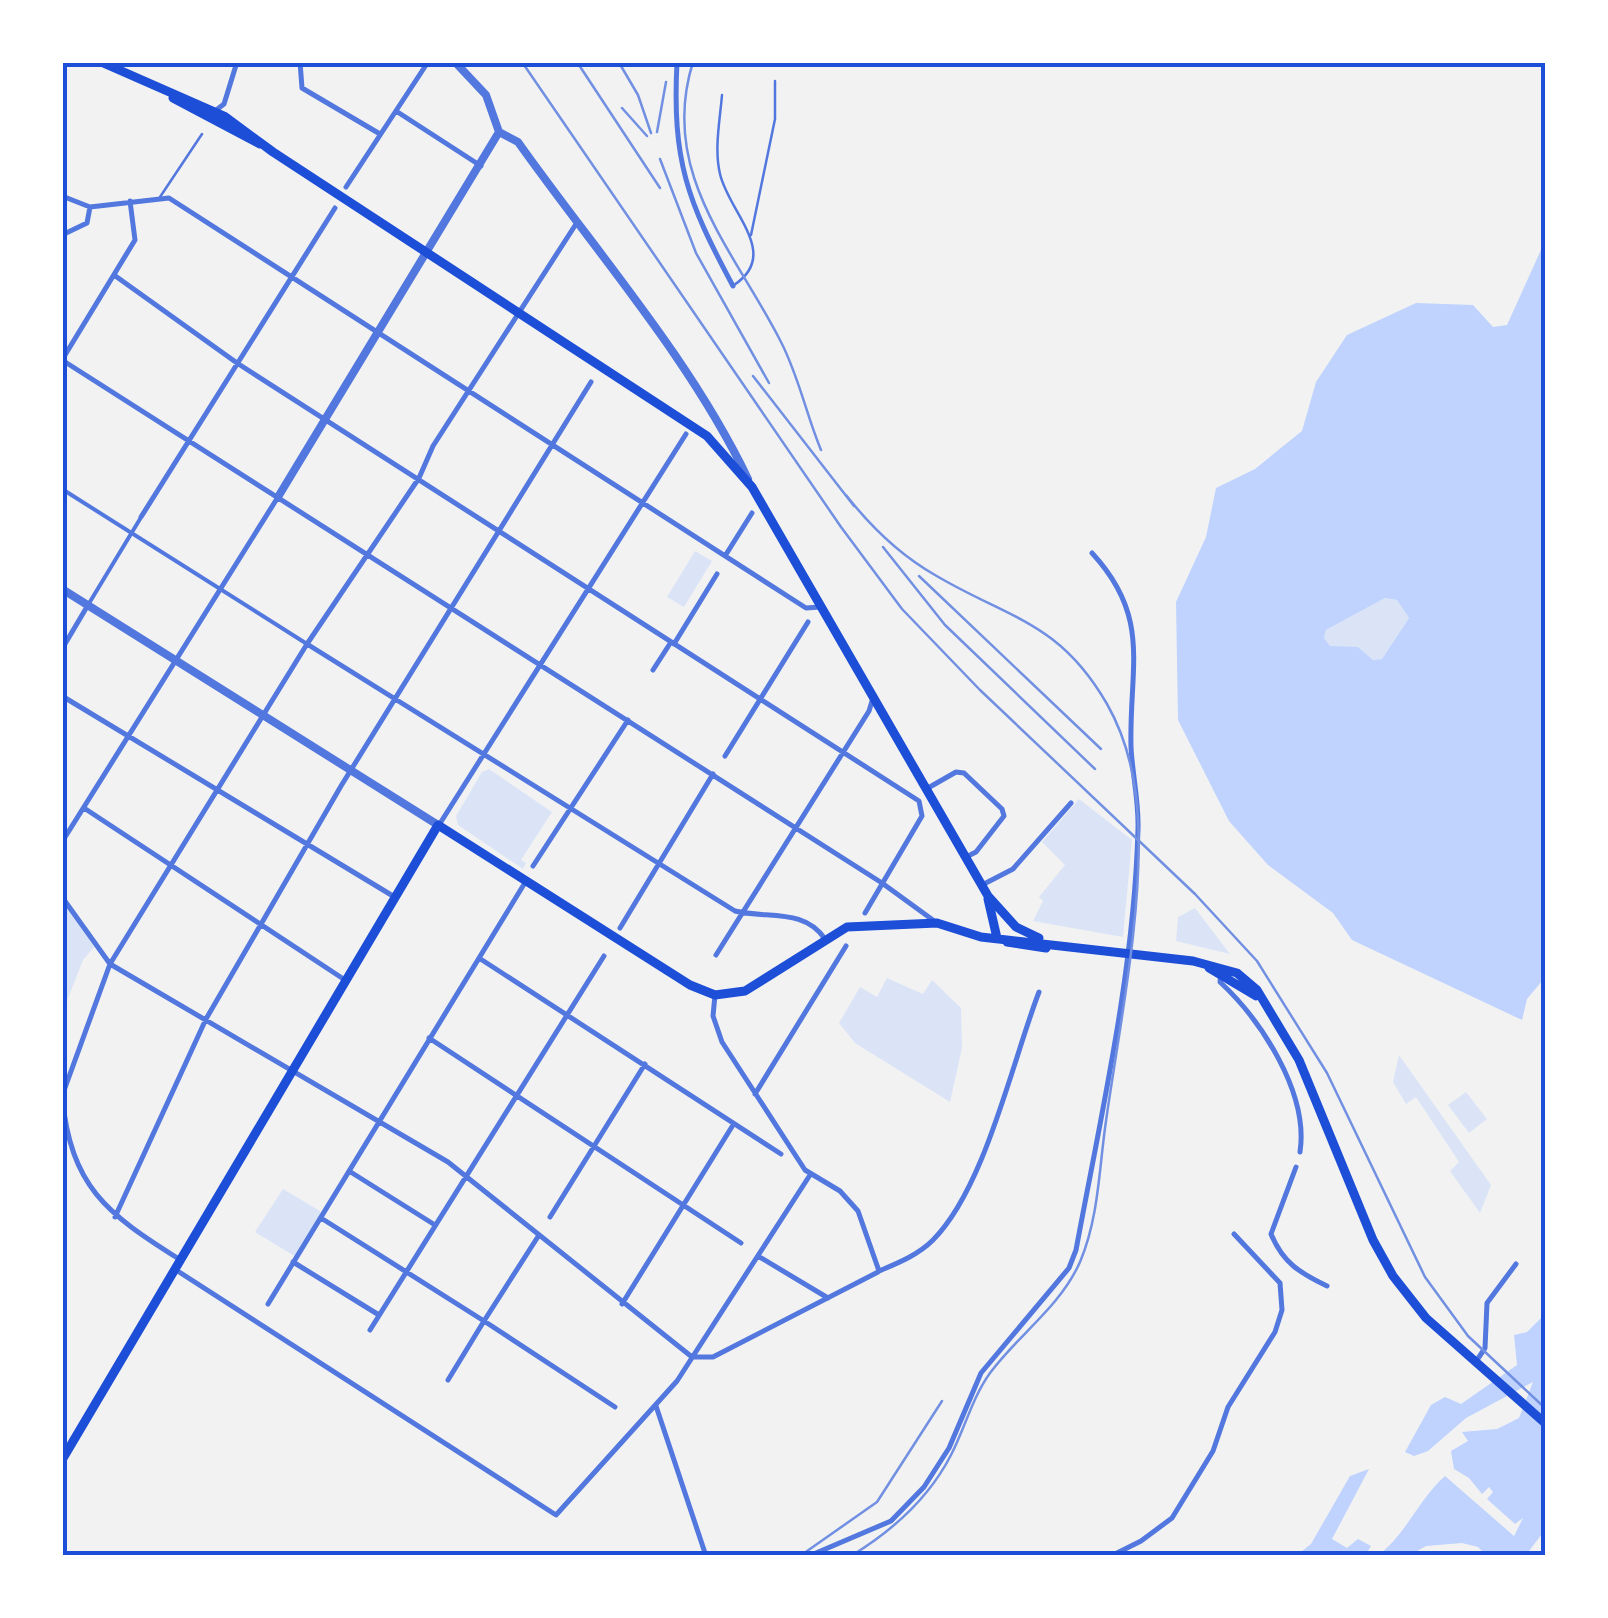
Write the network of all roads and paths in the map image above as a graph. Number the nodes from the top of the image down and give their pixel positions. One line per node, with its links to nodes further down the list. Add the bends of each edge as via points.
1 (100, 62): 8 (main road)
2 (236, 62): 10 (street)
3 (300, 62): 14 (street, via 302,88)
4 (428, 62): 11 (street)
5 (455, 62): 12 (street, via 486,95)
6 (677, 62): 29 (street, via 676,150 684,185)
7 (775, 81): 25 (lane, via 775,119)
8 (165, 92): 10 (main road); 15 (main road)
9 (722, 95): 25 (lane, via 720,175)
10 (218, 109): 15 (main road)
11 (396, 111): 14 (street); 16 (street)
12 (499, 132): 16 (street); 23 (street, via 518,142)
13 (202, 134): 19 (lane)
14 (380, 134): 17 (street)
15 (263, 145): 26 (main road)
16 (481, 166): 26 (street)
17 (346, 188)
18 (62, 196): 21 (street)
19 (160, 197): 20 (street); 28 (street)
20 (130, 201): 21 (street); 27 (street, via 135,240)
21 (90, 207): 24 (street, via 86,223)
22 (335, 208): 28 (street)
23 (576, 224): 30 (street); 41 (street, via 726,433)
24 (62, 234)
25 (751, 236): 29 (lane, via 754,259 746,278)
26 (428, 252): 30 (main road); 31 (street)
27 (114, 274): 32 (street); 33 (street)
28 (293, 276): 31 (street); 33 (street)
29 (732, 286)
30 (518, 310): 35 (street); 41 (main road, via 694,424)
31 (379, 332): 35 (street); 36 (street)
32 (62, 360): 38 (street)
33 (237, 363): 36 (street); 38 (street)
34 (591, 382): 39 (street)
35 (469, 389): 39 (street); 40 (street)
36 (328, 418): 40 (street); 43 (street)
37 (686, 434): 44 (street)
38 (189, 440): 43 (street); 46 (street)
39 (553, 444): 44 (street); 47 (street)
40 (418, 478): 47 (street); 49 (street)
41 (748, 480): 58 (main road)
42 (62, 489): 48 (street)
43 (278, 497): 49 (street); 55 (street)
44 (642, 503): 51 (street); 53 (street)
45 (752, 513): 51 (street)
46 (141, 518): 48 (street)
47 (498, 530): 53 (street); 57 (street)
48 (132, 534): 55 (street); 56 (street)
49 (366, 552): 57 (street); 61 (street)
50 (1092, 553): 161 (street, via 1133,618 1131,746 1139,825 1124,995 1076,1250 1069,1268 981,1373 924,1487 891,1521)
51 (725, 556): 58 (street, via 806,608)
52 (717, 574): 60 (street)
53 (587, 588): 60 (street); 64 (street)
54 (62, 589): 56 (street)
55 (221, 589): 61 (street); 63 (street)
56 (88, 604): 62 (street); 63 (street)
57 (451, 606): 64 (street); 68 (street)
58 (820, 607): 66 (main road)
59 (808, 622): 69 (street)
60 (673, 643): 65 (street); 69 (street)
61 (306, 644): 68 (street); 70 (street)
62 (62, 649)
63 (176, 661): 70 (street); 72 (street)
64 (539, 663): 71 (street); 74 (street)
65 (654, 670)
66 (874, 695): 73 (street); 78 (main road)
67 (62, 696): 72 (street)
68 (396, 697): 74 (street); 76 (street)
69 (760, 699): 73 (street); 75 (street)
70 (263, 715): 76 (street); 79 (street)
71 (628, 720): 77 (street); 82 (street)
72 (128, 736): 79 (street); 81 (street)
73 (842, 752): 84 (street); 92 (street, via 922,805 922,816)
74 (484, 754): 82 (street); 83 (street)
75 (725, 756)
76 (351, 770): 83 (street); 86 (street)
77 (713, 774): 84 (street); 88 (street)
78 (927, 789): 87 (main road); 87 (street, via 964,773 1002,809 1004,816)
79 (218, 790): 86 (street); 89 (street)
80 (1071, 802): 93 (street, via 1013,868)
81 (84, 808): 85 (street); 89 (street)
82 (570, 808): 88 (street); 90 (street)
83 (438, 825): 91 (main road); 96 (main road)
84 (794, 828): 92 (street); 97 (street)
85 (62, 842)
86 (308, 843): 96 (street); 100 (street)
87 (966, 858): 93 (main road)
88 (659, 863): 97 (street); 101 (street)
89 (170, 865): 100 (street); 110 (street)
90 (533, 866)
91 (526, 880): 109 (street); 114 (main road)
92 (882, 883): 98 (street); 99 (street)
93 (982, 885): 94 (main road)
94 (988, 896): 103 (main road); 104 (main road, via 1016,927)
95 (62, 897): 110 (street)
96 (396, 898): 112 (main road)
97 (743, 913): 102 (street, via 802,918); 107 (street)
98 (865, 913)
99 (936, 923): 102 (main road, via 857,925); 103 (main road)
100 (260, 926): 112 (street); 116 (street)
101 (620, 928)
102 (825, 938): 114 (main road, via 757,985)
103 (997, 938): 104 (main road); 106 (main road)
104 (1056, 944): 106 (main road)
105 (846, 946): 121 (street)
106 (1114, 952): 111 (main road)
107 (716, 954)
108 (604, 956): 115 (street)
109 (479, 958): 115 (street); 117 (street)
110 (110, 964): 116 (street); 122 (street)
111 (1222, 969): 126 (street, via 1220,982 1245,1009 1287,1080 1298,1111); 154 (main road, via 1265,1004 1320,1106 1393,1276 1414,1306)
112 (346, 980): 119 (main road)
113 (1039, 992): 145 (street, via 985,1150 948,1219 924,1248)
114 (715, 995): 121 (street, via 716,1030)
115 (565, 1014): 118 (street); 120 (street)
116 (206, 1019): 119 (street); 133 (street)
117 (429, 1038): 120 (street); 123 (street)
118 (646, 1064): 124 (street); 125 (street)
119 (292, 1071): 123 (street); 143 (main road)
120 (516, 1094): 125 (street); 130 (street)
121 (755, 1094): 131 (street)
122 (62, 1096): 133 (street, via 80,1174)
123 (379, 1119): 129 (street); 130 (street)
124 (732, 1125): 127 (street); 132 (street)
125 (594, 1147): 132 (street); 135 (street)
126 (1300, 1152)
127 (781, 1154)
128 (1296, 1167): 146 (street, via 1271,1234 1295,1270)
129 (349, 1171): 134 (street); 136 (street)
130 (466, 1174): 136 (street); 138 (street)
131 (810, 1174): 140 (street); 145 (street, via 850,1200)
132 (684, 1206): 139 (street); 149 (street)
133 (115, 1217): 143 (street)
134 (321, 1218): 141 (street); 144 (street)
135 (550, 1218)
136 (435, 1225): 144 (street)
137 (1234, 1234): 162 (street, via 1280,1283 1275,1332 1172,1518)
138 (538, 1235): 149 (street); 151 (street)
139 (741, 1244)
140 (758, 1256): 147 (street); 153 (street)
141 (293, 1262): 148 (street); 150 (street)
142 (1516, 1264): 154 (street, via 1487,1303 1485,1348)
143 (179, 1266): 156 (street, via 556,1515); 159 (main road)
144 (408, 1270): 150 (street); 151 (street)
145 (879, 1271): 147 (street)
146 (1327, 1286)
147 (828, 1298): 153 (street, via 713,1357)
148 (268, 1304)
149 (622, 1304): 153 (street)
150 (379, 1316): 152 (street)
151 (484, 1321): 155 (street); 157 (street)
152 (370, 1330)
153 (692, 1357): 156 (street)
154 (1474, 1362): 158 (main road)
155 (448, 1380)
156 (656, 1406): 160 (street)
157 (616, 1407)
158 (1546, 1424)
159 (62, 1460)
160 (706, 1556)
161 (809, 1556)
162 (1110, 1556)

